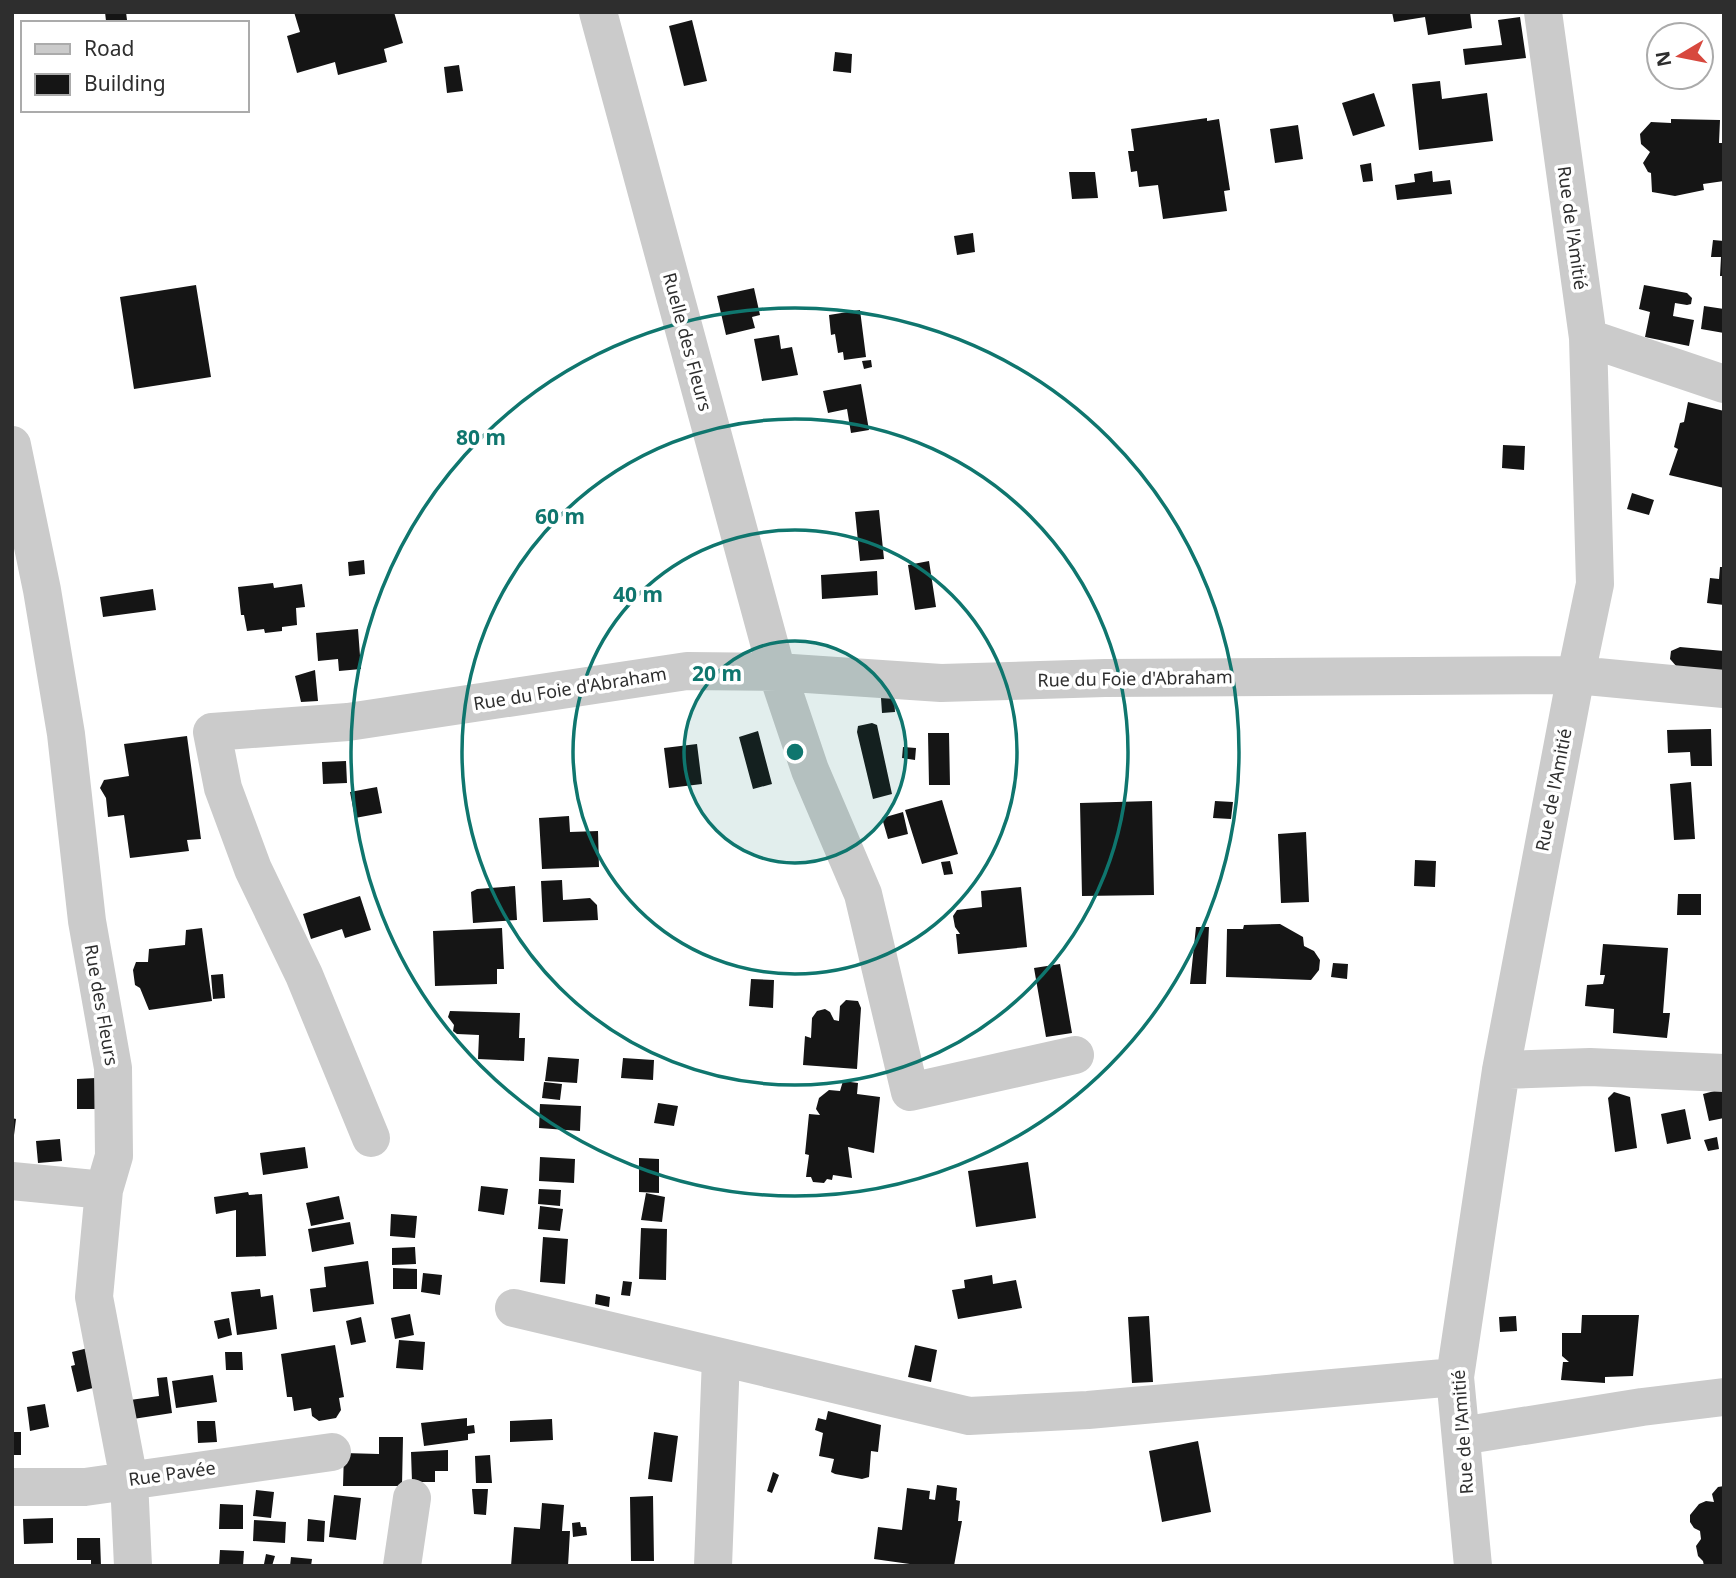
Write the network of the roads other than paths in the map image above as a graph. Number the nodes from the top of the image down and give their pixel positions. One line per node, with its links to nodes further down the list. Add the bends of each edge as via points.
1 (598, 12): 6 (street, Ruelle des Fleurs)
2 (1543, 12): 3 (street, Rue de l'Amitié)
3 (1588, 338): 4 (street); 7 (street, Rue de l'Amitié, via 1595,584)
4 (1724, 384)
5 (12, 445): 14 (street, Rue des Fleurs, via 66,734 87,921 113,1068 114,1156)
6 (777, 672): 7 (street, Rue du Foie d'Abraham, via 942,683); 9 (street, Ruelle des Fleurs, via 810,770 863,894 910,1091); 12 (street, Rue du Foie d'Abraham, via 687,671 348,722 212,732 223,788 253,869 304,975)
7 (1576, 675): 8 (street, Rue du Foie d'Abraham); 10 (street, Rue de l'Amitié)
8 (1724, 689)
9 (1074, 1055)
10 (1501, 1070): 11 (street, via 1590,1067); 17 (street, Rue de l'Amitié)
11 (1724, 1073)
12 (371, 1138)
13 (12, 1181): 14 (street)
14 (103, 1190): 21 (street, Rue des Fleurs, via 94,1297)
15 (514, 1308): 16 (street)
16 (722, 1358): 17 (street, via 969,1416 1088,1410); 26 (street)
17 (1455, 1377): 19 (street, Rue de l'Amitié)
18 (1724, 1397): 19 (street)
19 (1461, 1436): 27 (street, Rue de l'Amitié)
20 (332, 1452): 21 (street, Rue Pavée)
21 (129, 1480): 22 (street, Rue Pavée, via 85,1488); 24 (street, Rue des Fleurs)
22 (12, 1487)
23 (412, 1498): 25 (street)
24 (133, 1566)
25 (402, 1566)
26 (713, 1566)
27 (1473, 1566)

